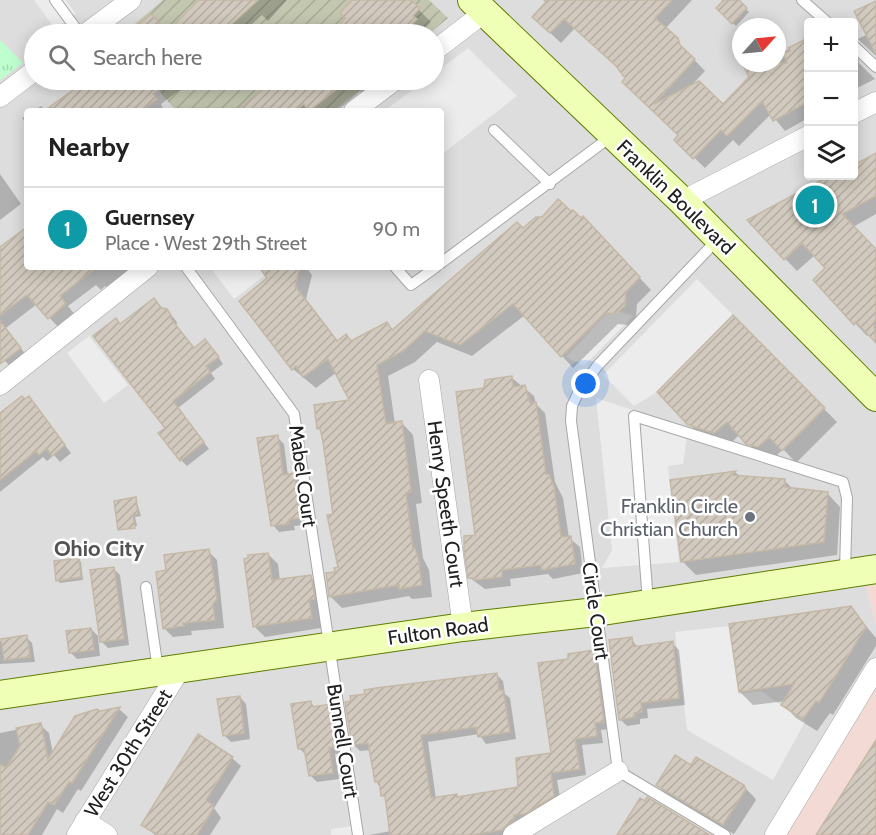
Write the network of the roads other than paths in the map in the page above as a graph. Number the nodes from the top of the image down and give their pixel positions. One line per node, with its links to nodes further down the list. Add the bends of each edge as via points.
1 (55, 0): 6 (lane)
2 (131, 0): 7 (street)
3 (802, 0): 5 (lane)
4 (478, 6): 8 (street); 18 (street, Franklin Boulevard)
5 (822, 18)
6 (75, 24)
7 (97, 24)
8 (444, 41)
9 (858, 50): 10 (lane)
10 (876, 67)
11 (24, 79): 13 (street)
12 (382, 90): 15 (street)
13 (0, 97)
14 (876, 102): 16 (street)
15 (358, 108)
16 (858, 111)
17 (495, 130): 20 (lane)
18 (613, 135): 20 (lane); 21 (street, Franklin Boulevard)
19 (804, 138): 21 (street)
20 (550, 184): 23 (lane)
21 (682, 201): 22 (street, Franklin Boulevard)
22 (719, 238): 30 (street, Franklin Boulevard); 35 (lane, Circle Court, via 598,365 572,406)
23 (444, 261)
24 (144, 270): 29 (street)
25 (188, 270): 37 (lane, Mabel Court, via 294,414)
26 (398, 270): 27 (lane, via 411,285)
27 (432, 270)
28 (429, 380): 36 (street, Henry Speeth Court)
29 (0, 385)
30 (876, 397)
31 (876, 570): 32 (street, Fulton Road)
32 (845, 574): 34 (street, Fulton Road); 34 (lane, via 847,498 843,482 634,416)
33 (146, 587): 39 (lane)
34 (648, 604): 35 (street, Fulton Road)
35 (596, 612): 36 (street, Fulton Road); 41 (lane, Circle Court)
36 (463, 627): 37 (street, Fulton Road)
37 (328, 647): 39 (street, Fulton Road); 44 (lane, Bunnell Court)
38 (876, 668): 47 (street)
39 (169, 672): 40 (street, Fulton Road); 42 (street, West 30th Street)
40 (0, 695)
41 (618, 771): 45 (street); 46 (lane)
42 (81, 828): 43 (street)
43 (107, 835)
44 (358, 835)
45 (513, 835)
46 (725, 835)
47 (775, 835)

